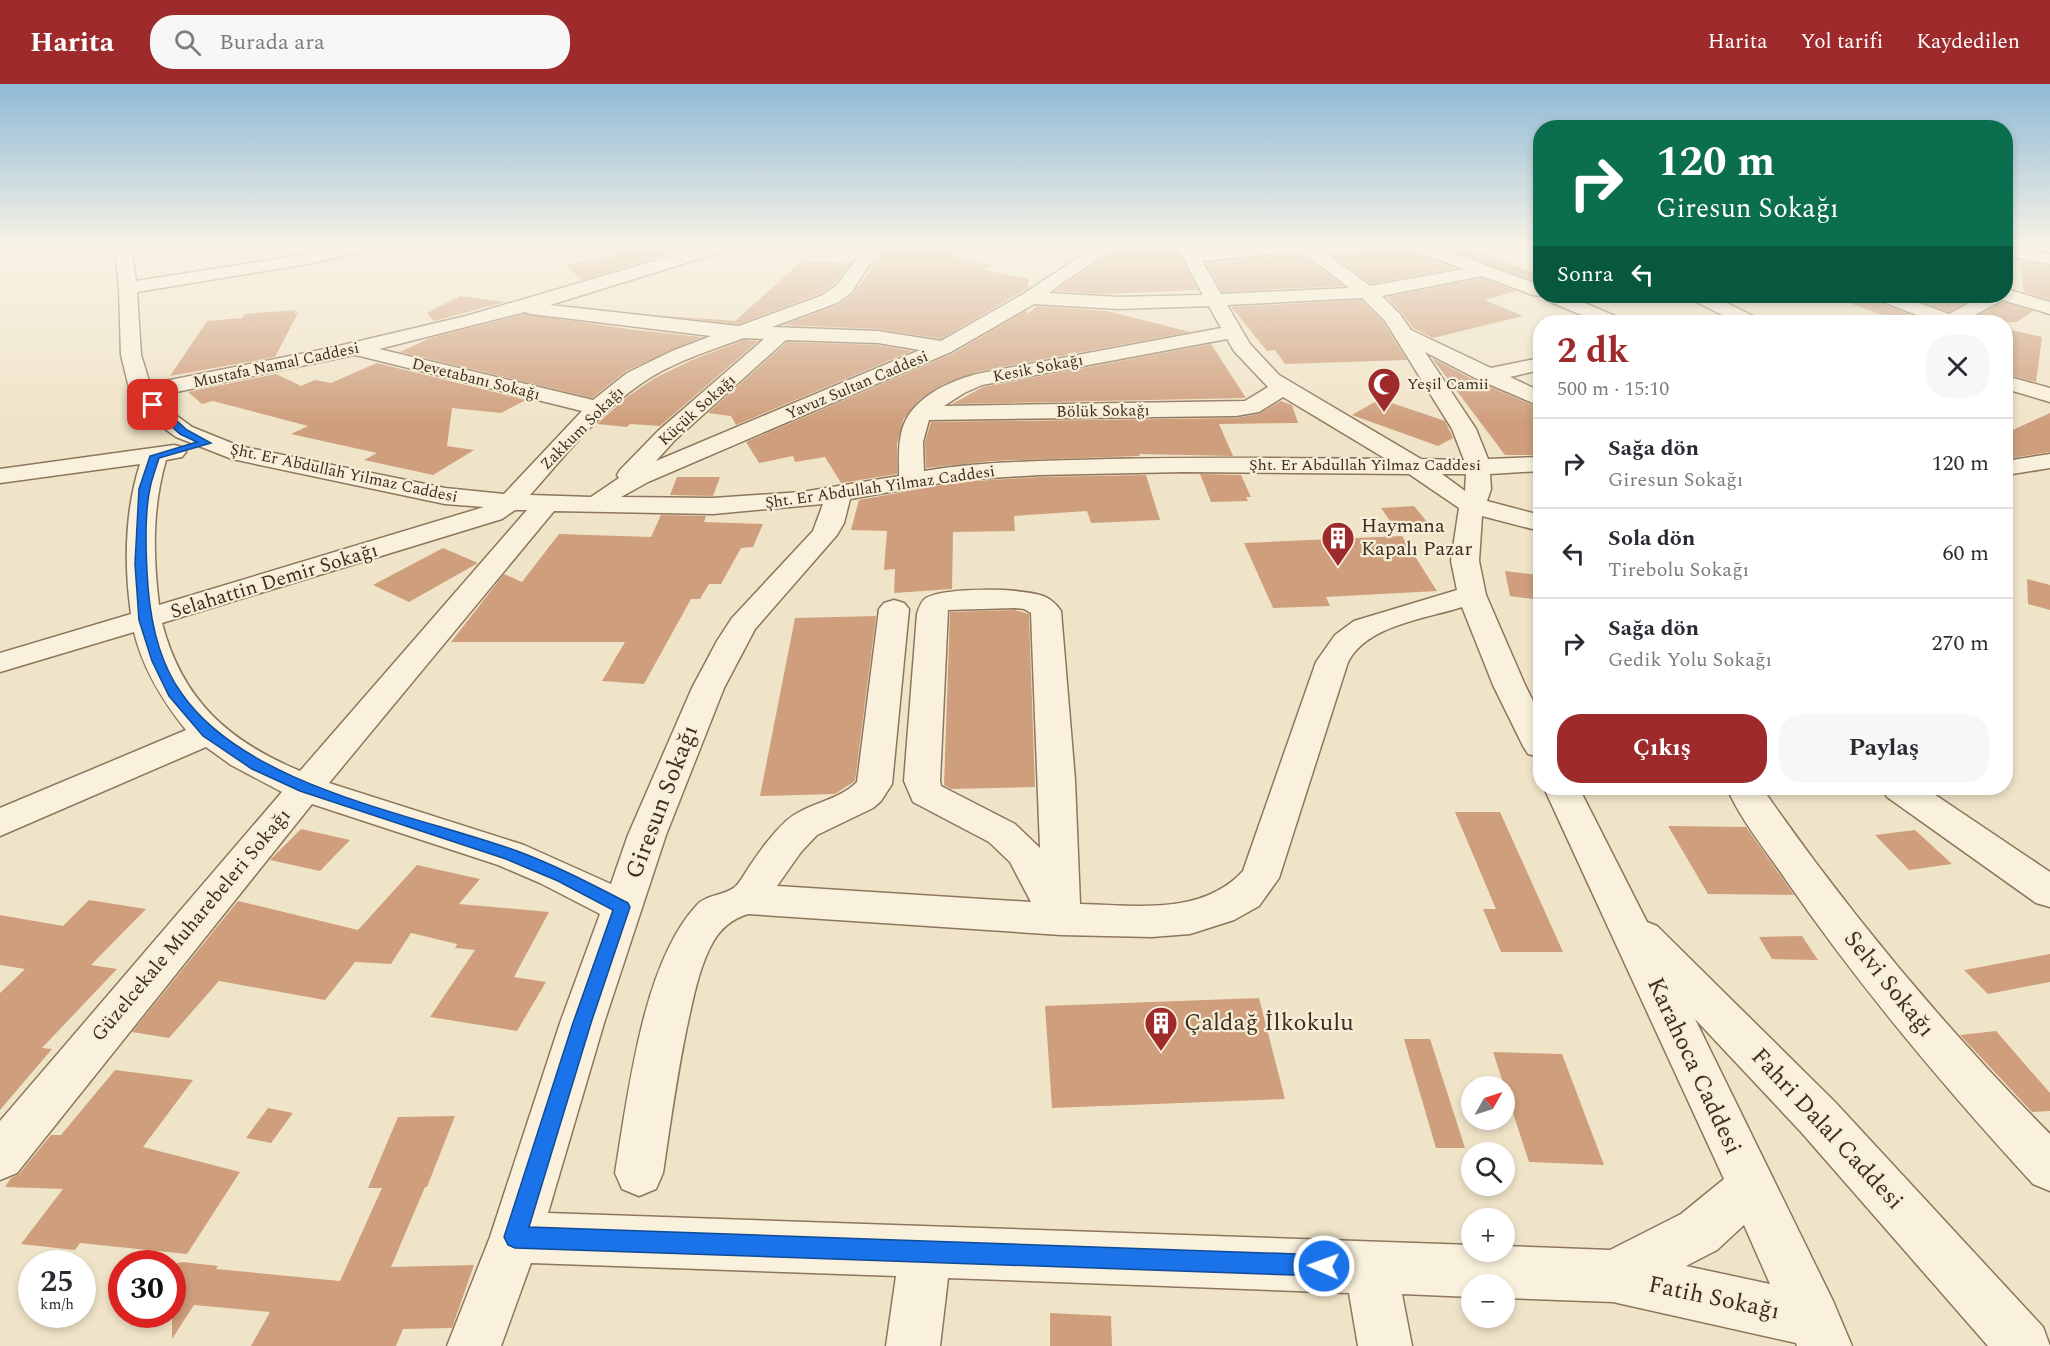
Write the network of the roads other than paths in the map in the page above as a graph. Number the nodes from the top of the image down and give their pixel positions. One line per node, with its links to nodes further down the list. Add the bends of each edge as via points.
1 (129, 305): 26 (street, Şht. Er Abdullah Yilmaz Caddesi, via 131,355)
2 (527, 305): 11 (street, Mustafa Namal Caddesi)
3 (816, 305): 16 (street, Zakkum Sokağı)
4 (1018, 305): 20 (street, Yavuz Sultan Caddesi)
5 (1219, 305): 17 (street)
6 (1379, 305): 19 (street)
7 (1574, 305): 12 (street)
8 (1717, 305): 13 (street)
9 (1907, 305): 14 (street)
10 (1980, 305): 15 (street)
11 (520, 307): 16 (street); 21 (street, Mustafa Namal Caddesi)
12 (1597, 315)
13 (1737, 315)
14 (1932, 315)
15 (1962, 315)
16 (744, 332): 18 (street); 29 (street, Zakkum Sokağı, via 649,369)
17 (1233, 332): 25 (street, via 1249,359); 30 (street, Kesik Sokağı, via 970,381)
18 (782, 333): 20 (street, via 886,337); 43 (street, Küçük Sokağı, via 666,436)
19 (1405, 335): 23 (street); 36 (street, via 1464,429)
20 (944, 348): 43 (street, Yavuz Sultan Caddesi, via 663,467)
21 (355, 349): 26 (street, Mustafa Namal Caddesi); 29 (street, Devetabanı Sokağı)
22 (1533, 365): 23 (street)
23 (1487, 375): 28 (street)
24 (2013, 384): 27 (street)
25 (1282, 388): 30 (street, Bölük Sokağı, via 1251,407 1236,409); 35 (street)
26 (141, 392): 31 (street, Şht. Er Abdullah Yilmaz Caddesi, via 165,418)
27 (2050, 395)
28 (1533, 396)
29 (597, 408): 44 (street, Zakkum Sokağı)
30 (920, 413): 40 (street, via 912,435)
31 (206, 443): 32 (street); 44 (street, Şht. Er Abdullah Yilmaz Caddesi, via 404,489)
32 (155, 456): 38 (street); 50 (street, via 144,489 141,521)
33 (2050, 461): 37 (street)
34 (1533, 464): 36 (street, Şht. Er Abdullah Yilmaz Caddesi)
35 (1413, 465): 36 (street, Şht. Er Abdullah Yilmaz Caddesi); 40 (street, Şht. Er Abdullah Yilmaz Caddesi, via 1100,466 986,471); 46 (street)
36 (1478, 467): 46 (street, via 1478,489)
37 (2013, 467)
38 (36, 471): 39 (street); 41 (street)
39 (0, 476)
40 (912, 481): 42 (street, Şht. Er Abdullah Yilmaz Caddesi)
41 (0, 491)
42 (838, 494): 43 (street, Şht. Er Abdullah Yilmaz Caddesi, via 713,506); 61 (street, Giresun Sokağı, via 824,534 743,624 719,664 647,835)
43 (606, 498): 45 (street, Şht. Er Abdullah Yilmaz Caddesi)
44 (510, 502): 45 (street, Şht. Er Abdullah Yilmaz Caddesi); 50 (street, Selahattin Demir Sokağı, via 480,518)
45 (547, 503): 54 (street, Güzelcekale Muharebeleri Sokağı)
46 (1472, 505): 47 (street); 48 (street, via 1465,561)
47 (1533, 521)
48 (1472, 595): 52 (street); 62 (street, via 1365,627 1340,645 1260,878 1245,895 1220,909 1190,918)
49 (894, 609): 60 (street, via 874,784 856,802 821,815 805,826 788,842)
50 (145, 620): 51 (street, Selahattin Demir Sokağı); 53 (street, via 158,661 176,696)
51 (0, 663)
52 (1533, 732)
53 (208, 733): 54 (street, via 257,765); 58 (street)
54 (305, 788): 61 (street, via 512,855); 64 (street, Güzelcekale Muharebeleri Sokağı)
55 (1565, 795): 63 (street, Karahoca Caddesi)
56 (1749, 795): 65 (street, Selvi Sokağı, via 1886,983)
57 (1910, 795): 59 (street)
58 (0, 823)
59 (2050, 891)
60 (748, 899): 62 (street); 66 (street, via 724,905 709,916 679,974 666,1022)
61 (622, 907): 68 (street, Giresun Sokağı)
62 (1060, 919): 62 (street, via 1057,780 1046,611 1031,600 1015,599 947,601 935,605 922,781 926,793 1002,833 1024,854)
63 (1625, 919): 67 (street, Karahoca Caddesi); 76 (street, Fahri Dalal Caddesi, via 1818,1117)
64 (0, 1157)
65 (2050, 1168)
66 (639, 1173)
67 (1751, 1187): 71 (street, Fatih Sokağı, via 1699,1232); 72 (street, Karahoca Caddesi)
68 (515, 1237): 69 (street, Fatih Sokağı); 73 (street, Giresun Sokağı)
69 (925, 1252): 70 (street, Fatih Sokağı); 74 (street)
70 (1371, 1267): 71 (street, Fatih Sokağı); 75 (street)
71 (1613, 1276): 72 (street, Fatih Sokağı)
72 (1820, 1333)
73 (474, 1346)
74 (913, 1346)
75 (1385, 1346)
76 (2024, 1346)

